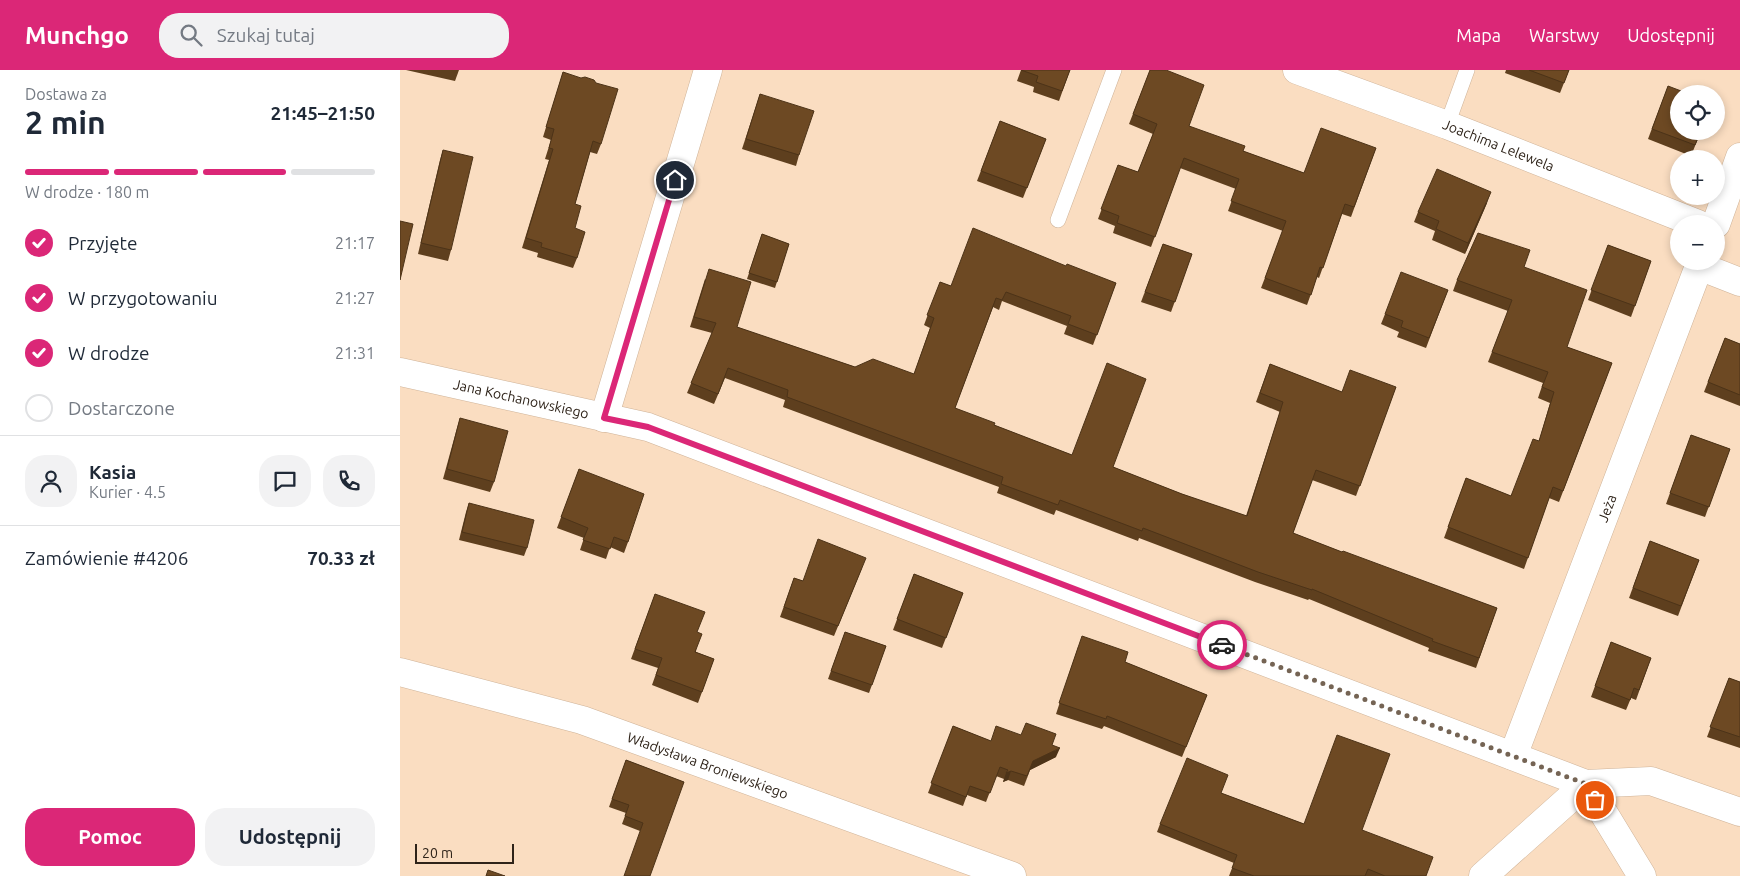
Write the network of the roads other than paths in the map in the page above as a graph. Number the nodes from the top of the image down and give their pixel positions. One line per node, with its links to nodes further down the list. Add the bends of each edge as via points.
1 (708, 70): 14 (street)
2 (1114, 70): 9 (lane)
3 (1297, 70): 5 (street, Joachima Lelewela)
4 (1467, 70): 5 (lane)
5 (1447, 125): 7 (street, Joachima Lelewela)
6 (1740, 157): 8 (street)
7 (1675, 215)
8 (1719, 215)
9 (1058, 220)
10 (1698, 270): 16 (street, Jeża)
11 (1713, 270): 12 (street)
12 (1740, 282)
13 (400, 372): 14 (street, Jana Kochanowskiego)
14 (604, 418): 16 (street, Jana Kochanowskiego, via 648,427)
15 (400, 672): 19 (street, Władysława Broniewskiego, via 582,720)
16 (1513, 756): 17 (street, Jana Kochanowskiego)
17 (1586, 784): 18 (street, Jana Kochanowskiego, via 1651,781); 20 (street); 21 (street)
18 (1740, 812)
19 (1012, 876)
20 (1483, 876)
21 (1642, 876)

